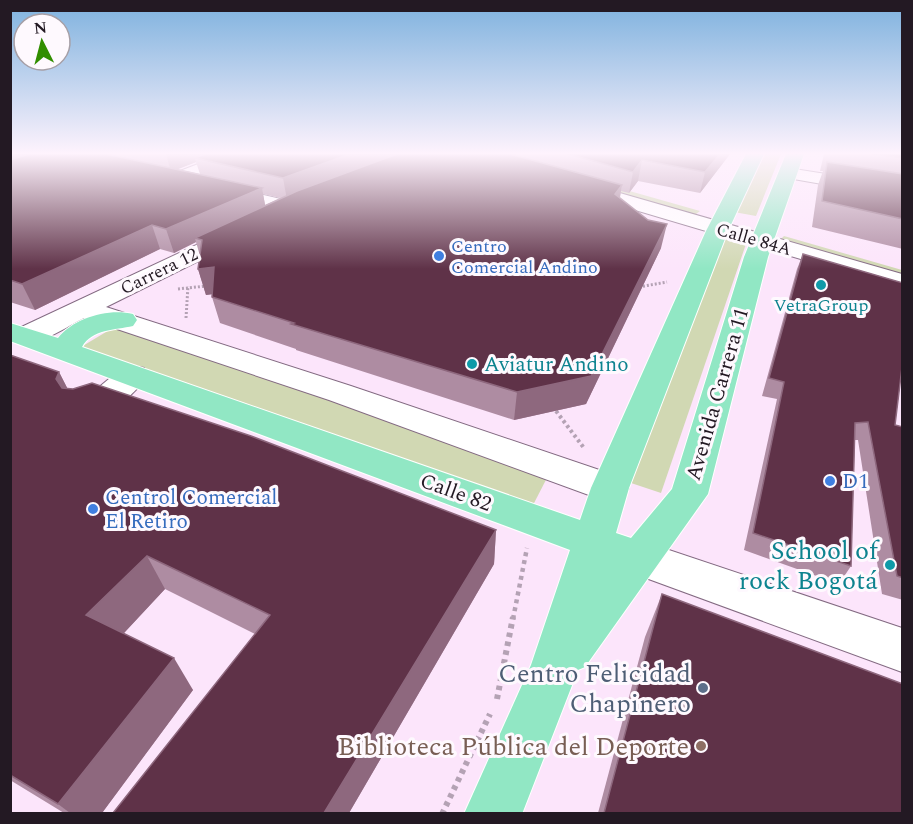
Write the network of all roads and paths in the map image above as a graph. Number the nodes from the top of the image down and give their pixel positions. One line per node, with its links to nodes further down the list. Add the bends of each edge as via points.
1 (228, 192): 6 (street)
2 (622, 192): 7 (street, Calle 84A)
3 (736, 192): 7 (main road, Avenida Carrera 11)
4 (780, 192): 8 (main road, Avenida Carrera 11)
5 (304, 203): 14 (street, Carrera 12)
6 (278, 204)
7 (722, 221): 8 (street, Calle 84A); 10 (main road, Avenida Carrera 11)
8 (764, 233): 9 (street, Calle 84A); 11 (street, Calle 84A); 26 (main road, Avenida Carrera 11, via 689,494)
9 (903, 264)
10 (698, 278): 13 (path); 23 (main road, Avenida Carrera 11)
11 (903, 282)
12 (207, 286): 16 (path, via 188,288)
13 (636, 287)
14 (82, 308): 15 (street); 17 (street, Carrera 12)
15 (123, 320): 18 (main road, via 83,330 73,337); 23 (street)
16 (185, 328)
17 (18, 334): 18 (main road, Calle 82)
18 (66, 351): 19 (main road, Calle 82)
19 (133, 375): 20 (street); 24 (main road, Calle 82)
20 (92, 411)
21 (556, 411): 22 (path)
22 (587, 453)
23 (610, 488): 25 (main road, Avenida Carrera 11)
24 (533, 520): 25 (main road, Calle 82); 29 (path, via 497,698)
25 (594, 541): 26 (main road, Calle 82); 28 (main road, Avenida Carrera 11)
26 (639, 558): 27 (street, Calle 82); 28 (main road, Avenida Carrera 11)
27 (903, 650)
28 (554, 669): 30 (main road, Avenida Carrera 11)
29 (442, 813)
30 (494, 813)

